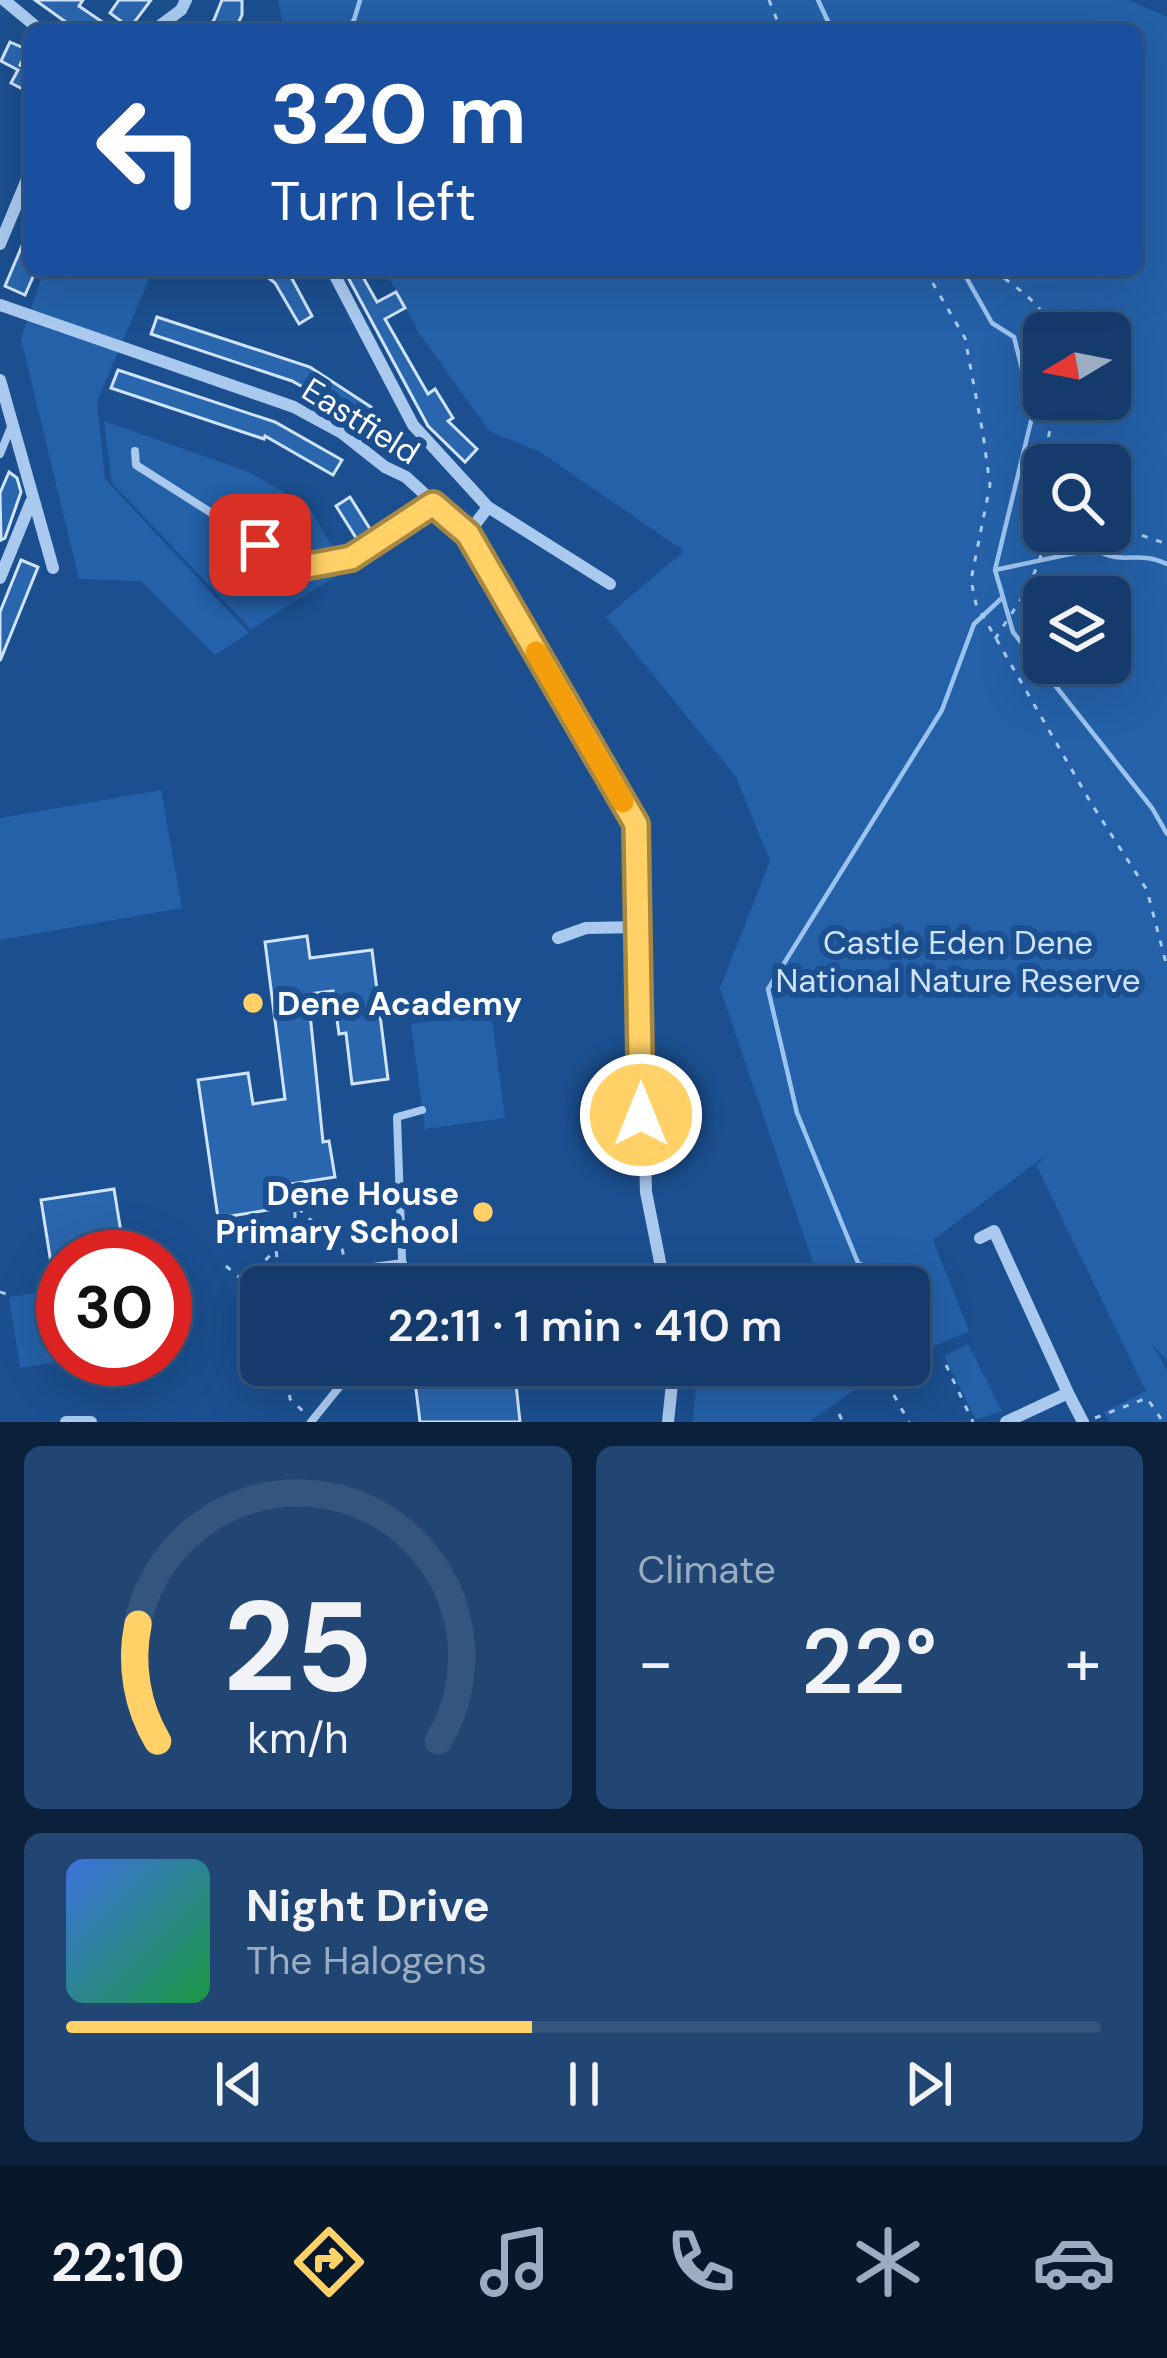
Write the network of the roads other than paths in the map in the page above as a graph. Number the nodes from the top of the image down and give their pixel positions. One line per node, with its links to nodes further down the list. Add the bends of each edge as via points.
1 (186, 0): 4 (street)
2 (2, 2): 3 (street)
3 (32, 24)
4 (162, 24)
5 (24, 186): 6 (street)
6 (0, 244)
7 (335, 276): 15 (street, via 413,425)
8 (0, 305): 14 (street, Eastfield, via 294,407 342,433)
9 (0, 380): 10 (street)
10 (12, 426): 12 (lane); 13 (street)
11 (136, 451): 17 (lane, via 136,465 298,568)
12 (0, 454)
13 (32, 502): 18 (street); 19 (street)
14 (433, 504): 16 (street, Eastfield); 17 (street)
15 (488, 507): 16 (street); 20 (street)
16 (468, 534): 21 (street, Eastfield, via 636,824)
17 (351, 558)
18 (52, 568)
19 (0, 578)
20 (610, 584)
21 (641, 927): 22 (street, via 586,928); 27 (street, Eastfield, via 641,1115)
22 (559, 938)
23 (422, 1110): 25 (lane, via 397,1118)
24 (980, 1238): 30 (street, via 994,1231)
25 (403, 1263): 26 (lane)
26 (379, 1266)
27 (661, 1266)
28 (339, 1386): 31 (lane)
29 (672, 1386): 35 (street)
30 (1068, 1393): 32 (street); 36 (street)
31 (311, 1420)
32 (1082, 1420)
33 (66, 1422): 34 (street)
34 (91, 1422)
35 (668, 1422)
36 (1006, 1422)

